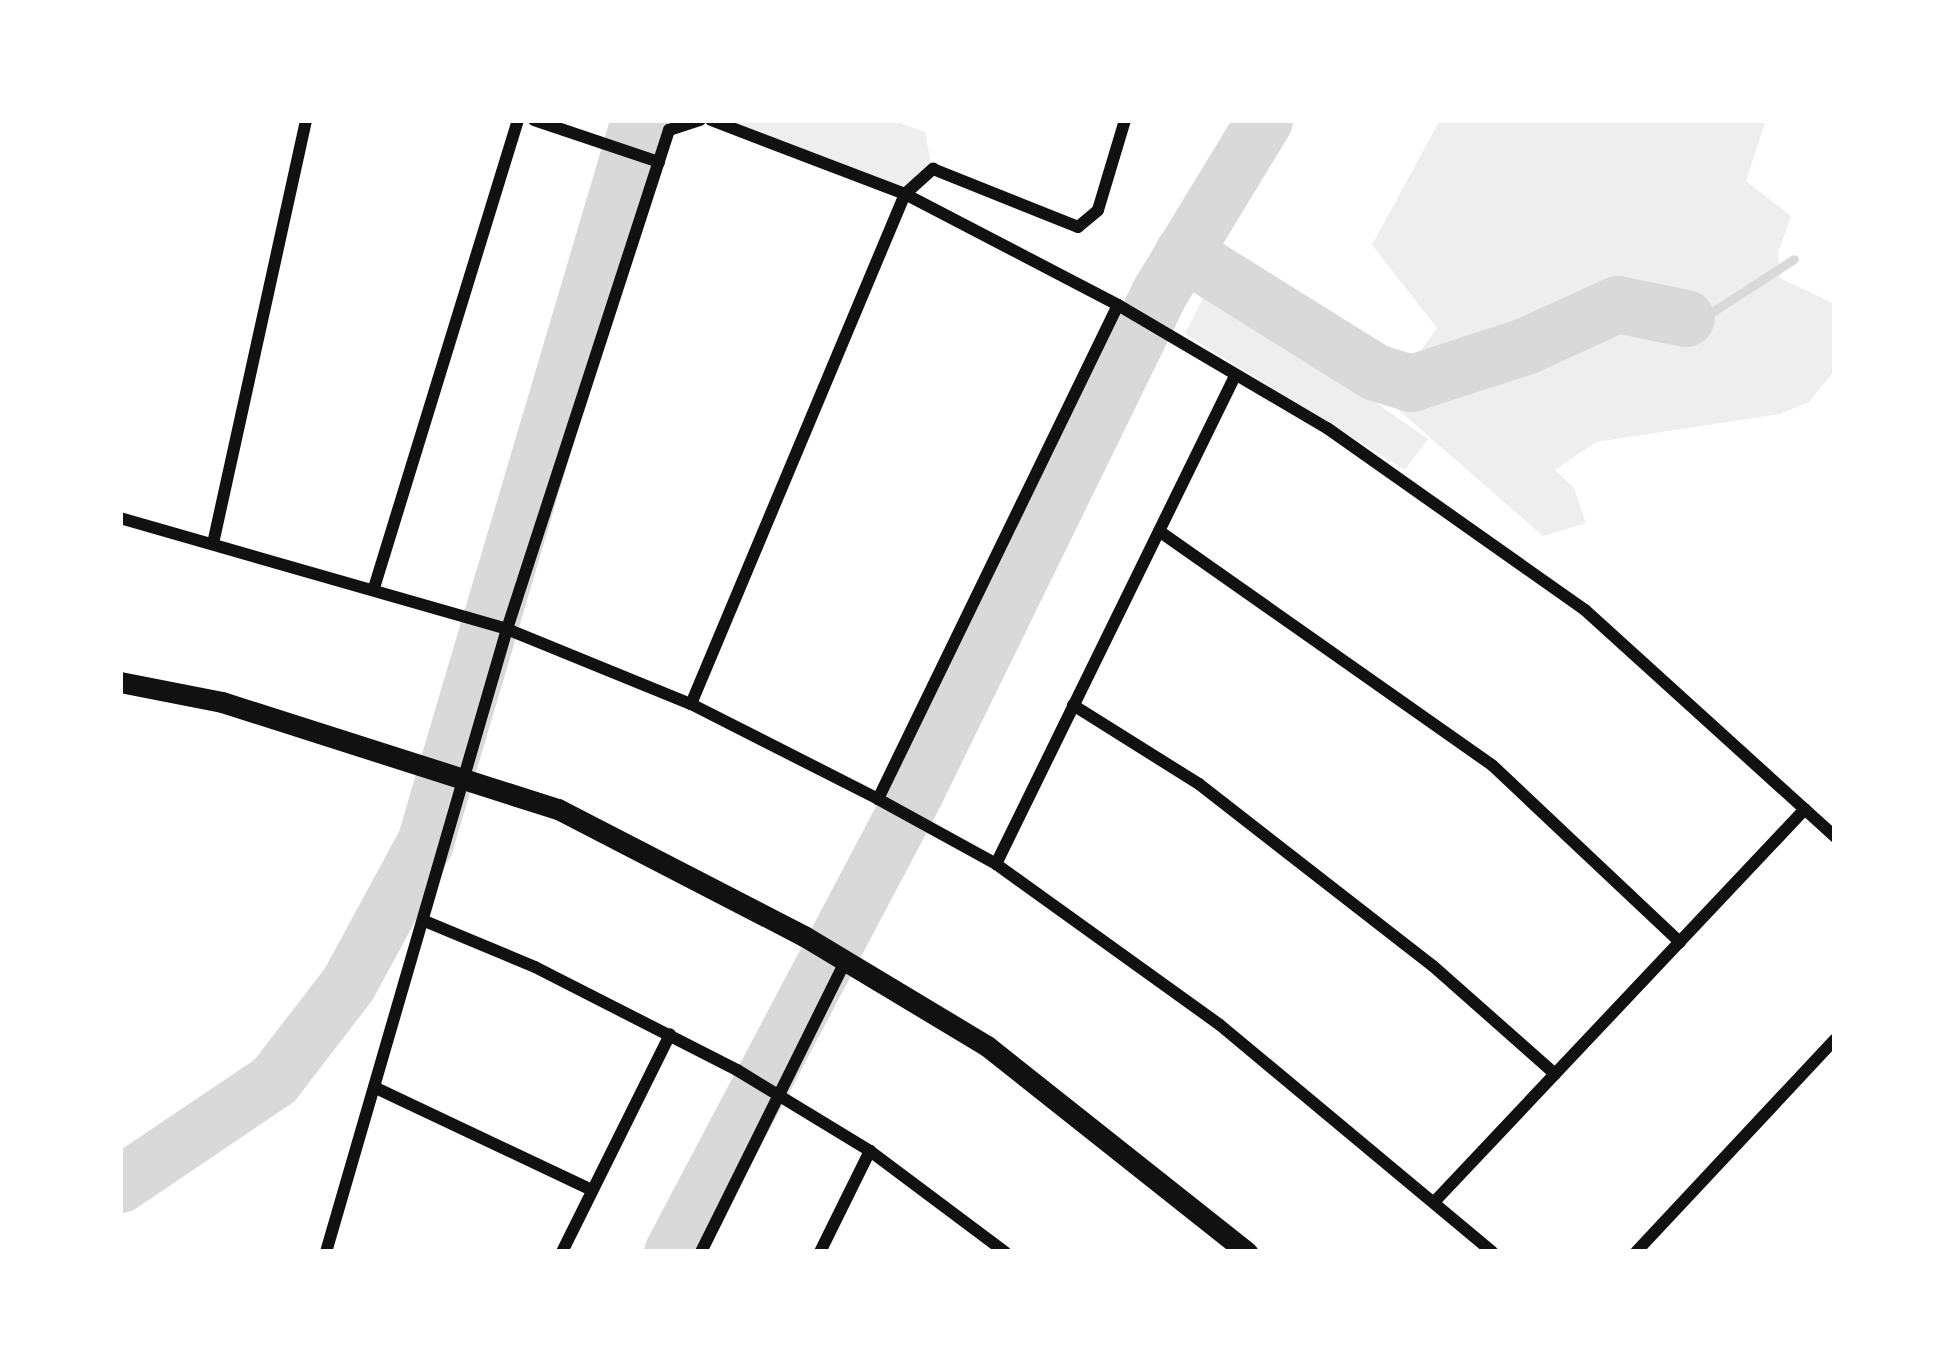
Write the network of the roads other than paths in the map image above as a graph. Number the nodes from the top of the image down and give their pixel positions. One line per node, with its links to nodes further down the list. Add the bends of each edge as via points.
1 (306, 120): 13 (street)
2 (518, 120): 14 (street)
3 (534, 120): 7 (street)
4 (700, 120): 7 (street, via 669,130)
5 (711, 120): 8 (street)
6 (1126, 120): 8 (street, via 1098,210 1078,227 933,169)
7 (659, 163): 15 (street)
8 (905, 194): 9 (street); 17 (street)
9 (1118, 305): 10 (street); 20 (street)
10 (1235, 376): 12 (street); 21 (street, via 1327,428 1586,610)
11 (120, 518): 13 (street)
12 (1159, 531): 18 (street); 25 (street, via 1493,766)
13 (214, 539): 14 (street)
14 (374, 588): 15 (street)
15 (507, 629): 17 (street); 19 (street)
16 (120, 682): 19 (street, via 222,702)
17 (691, 704): 20 (street)
18 (1073, 705): 23 (street); 29 (street, via 1199,784)
19 (466, 776): 24 (street); 26 (street, via 558,809)
20 (878, 799): 23 (street)
21 (1805, 809): 22 (street); 25 (street)
22 (1835, 837)
23 (996, 864): 34 (street, via 1220,1025)
24 (427, 922): 27 (street); 30 (street)
25 (1680, 942): 29 (street)
26 (846, 959): 31 (street); 40 (street, via 987,1046)
27 (670, 1034): 31 (street); 33 (street)
28 (1835, 1039): 42 (street)
29 (1555, 1074): 34 (street)
30 (377, 1089): 33 (street); 35 (street)
31 (778, 1096): 32 (street); 37 (street)
32 (870, 1151): 38 (street); 39 (street)
33 (592, 1190): 36 (street)
34 (1437, 1199): 41 (street)
35 (326, 1252)
36 (562, 1252)
37 (700, 1252)
38 (820, 1252)
39 (1004, 1252)
40 (1247, 1252)
41 (1492, 1252)
42 (1636, 1252)

